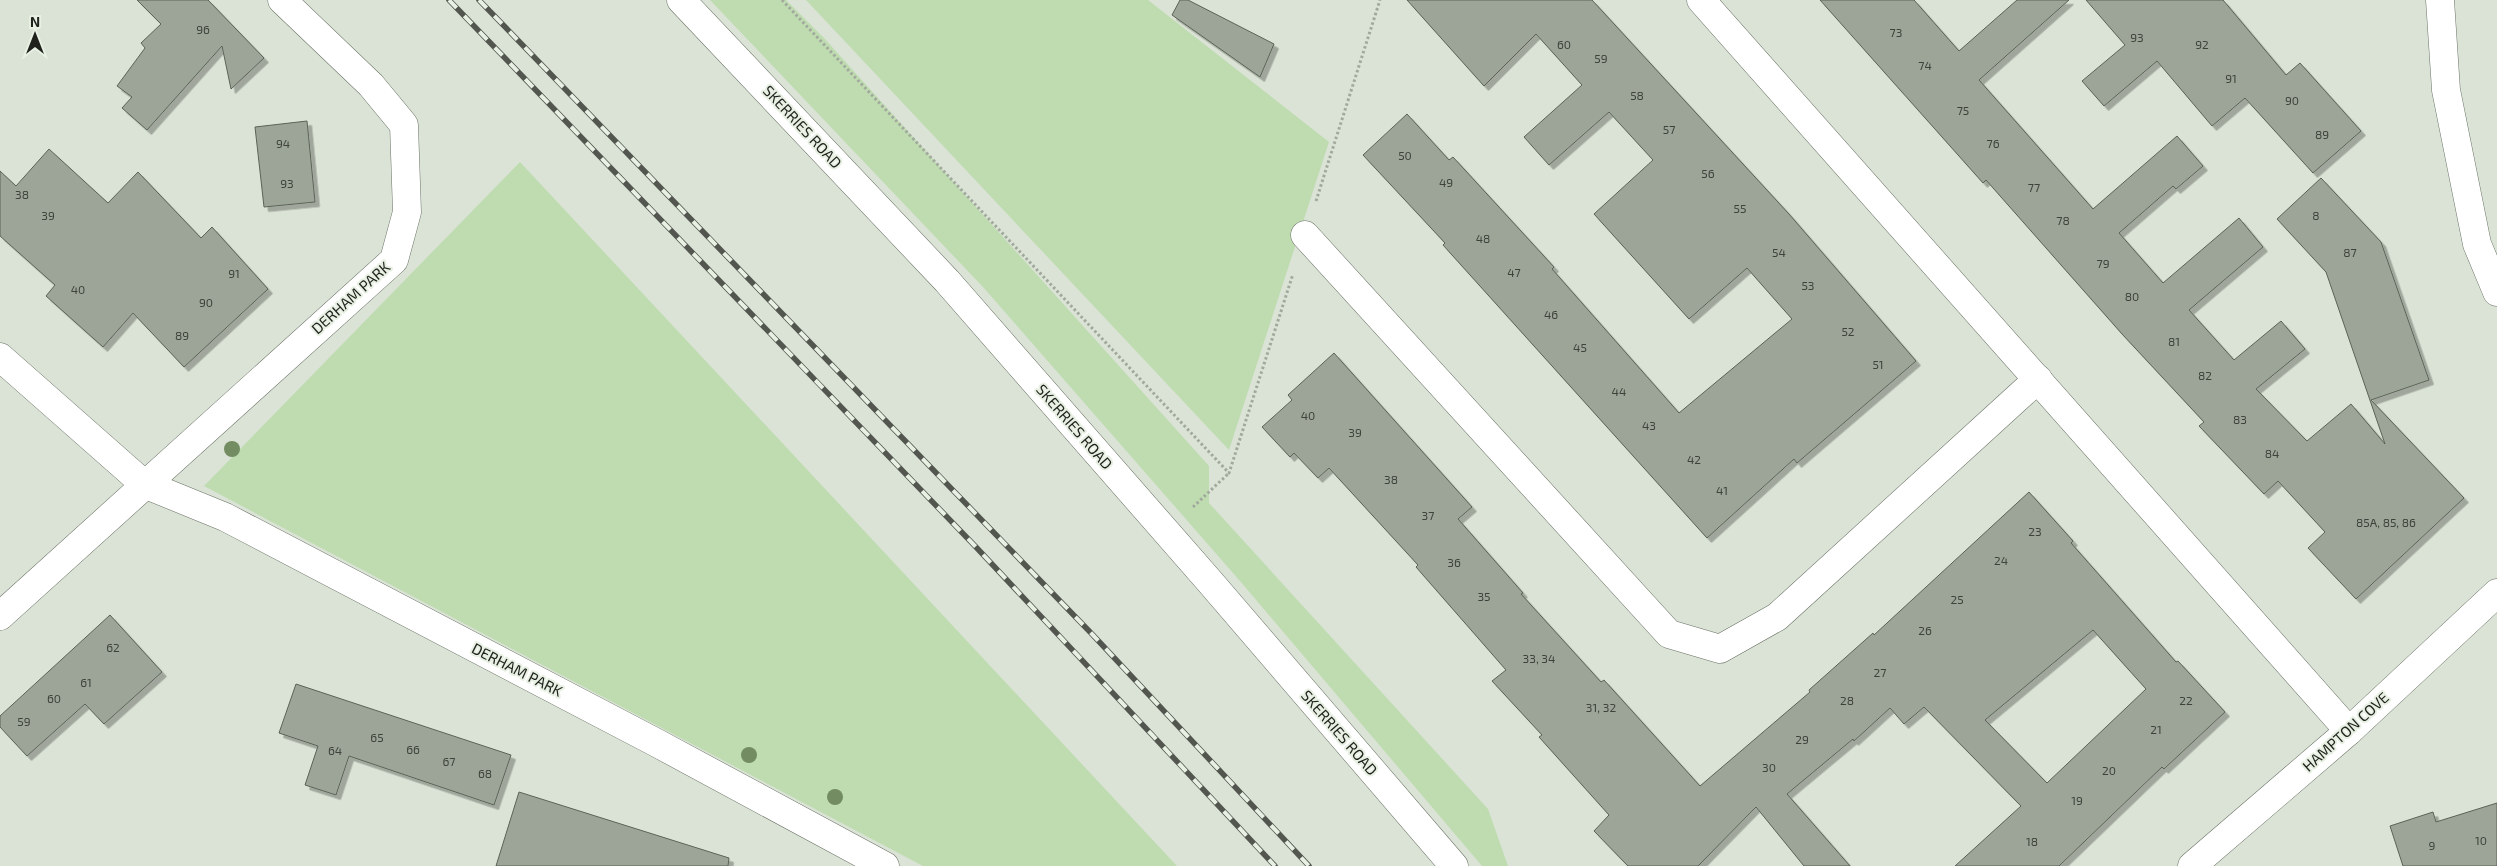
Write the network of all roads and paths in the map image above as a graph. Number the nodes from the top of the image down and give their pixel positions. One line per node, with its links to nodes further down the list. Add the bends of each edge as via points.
1 (282, 0): 11 (street, DERHAM PARK, via 371,85 404,125 407,212 394,260)
2 (681, 0): 16 (street, SKERRIES ROAD, via 946,281 1212,583)
3 (782, 0): 7 (path, via 1229,473)
4 (1380, 0): 7 (path)
5 (1701, 0): 10 (street)
6 (2440, 0): 8 (street, via 2446,90 2477,244)
7 (1305, 235): 10 (street, via 1669,634 1720,649 1777,617)
8 (2497, 292)
9 (0, 357): 11 (street, DERHAM PARK)
10 (2038, 379): 14 (street)
11 (144, 484): 13 (street, DERHAM PARK); 15 (street, DERHAM PARK, via 225,517)
12 (2497, 593): 14 (street, HAMPTON COVE)
13 (0, 616)
14 (2349, 731): 17 (street, HAMPTON COVE)
15 (885, 866)
16 (1454, 866)
17 (2192, 866)

